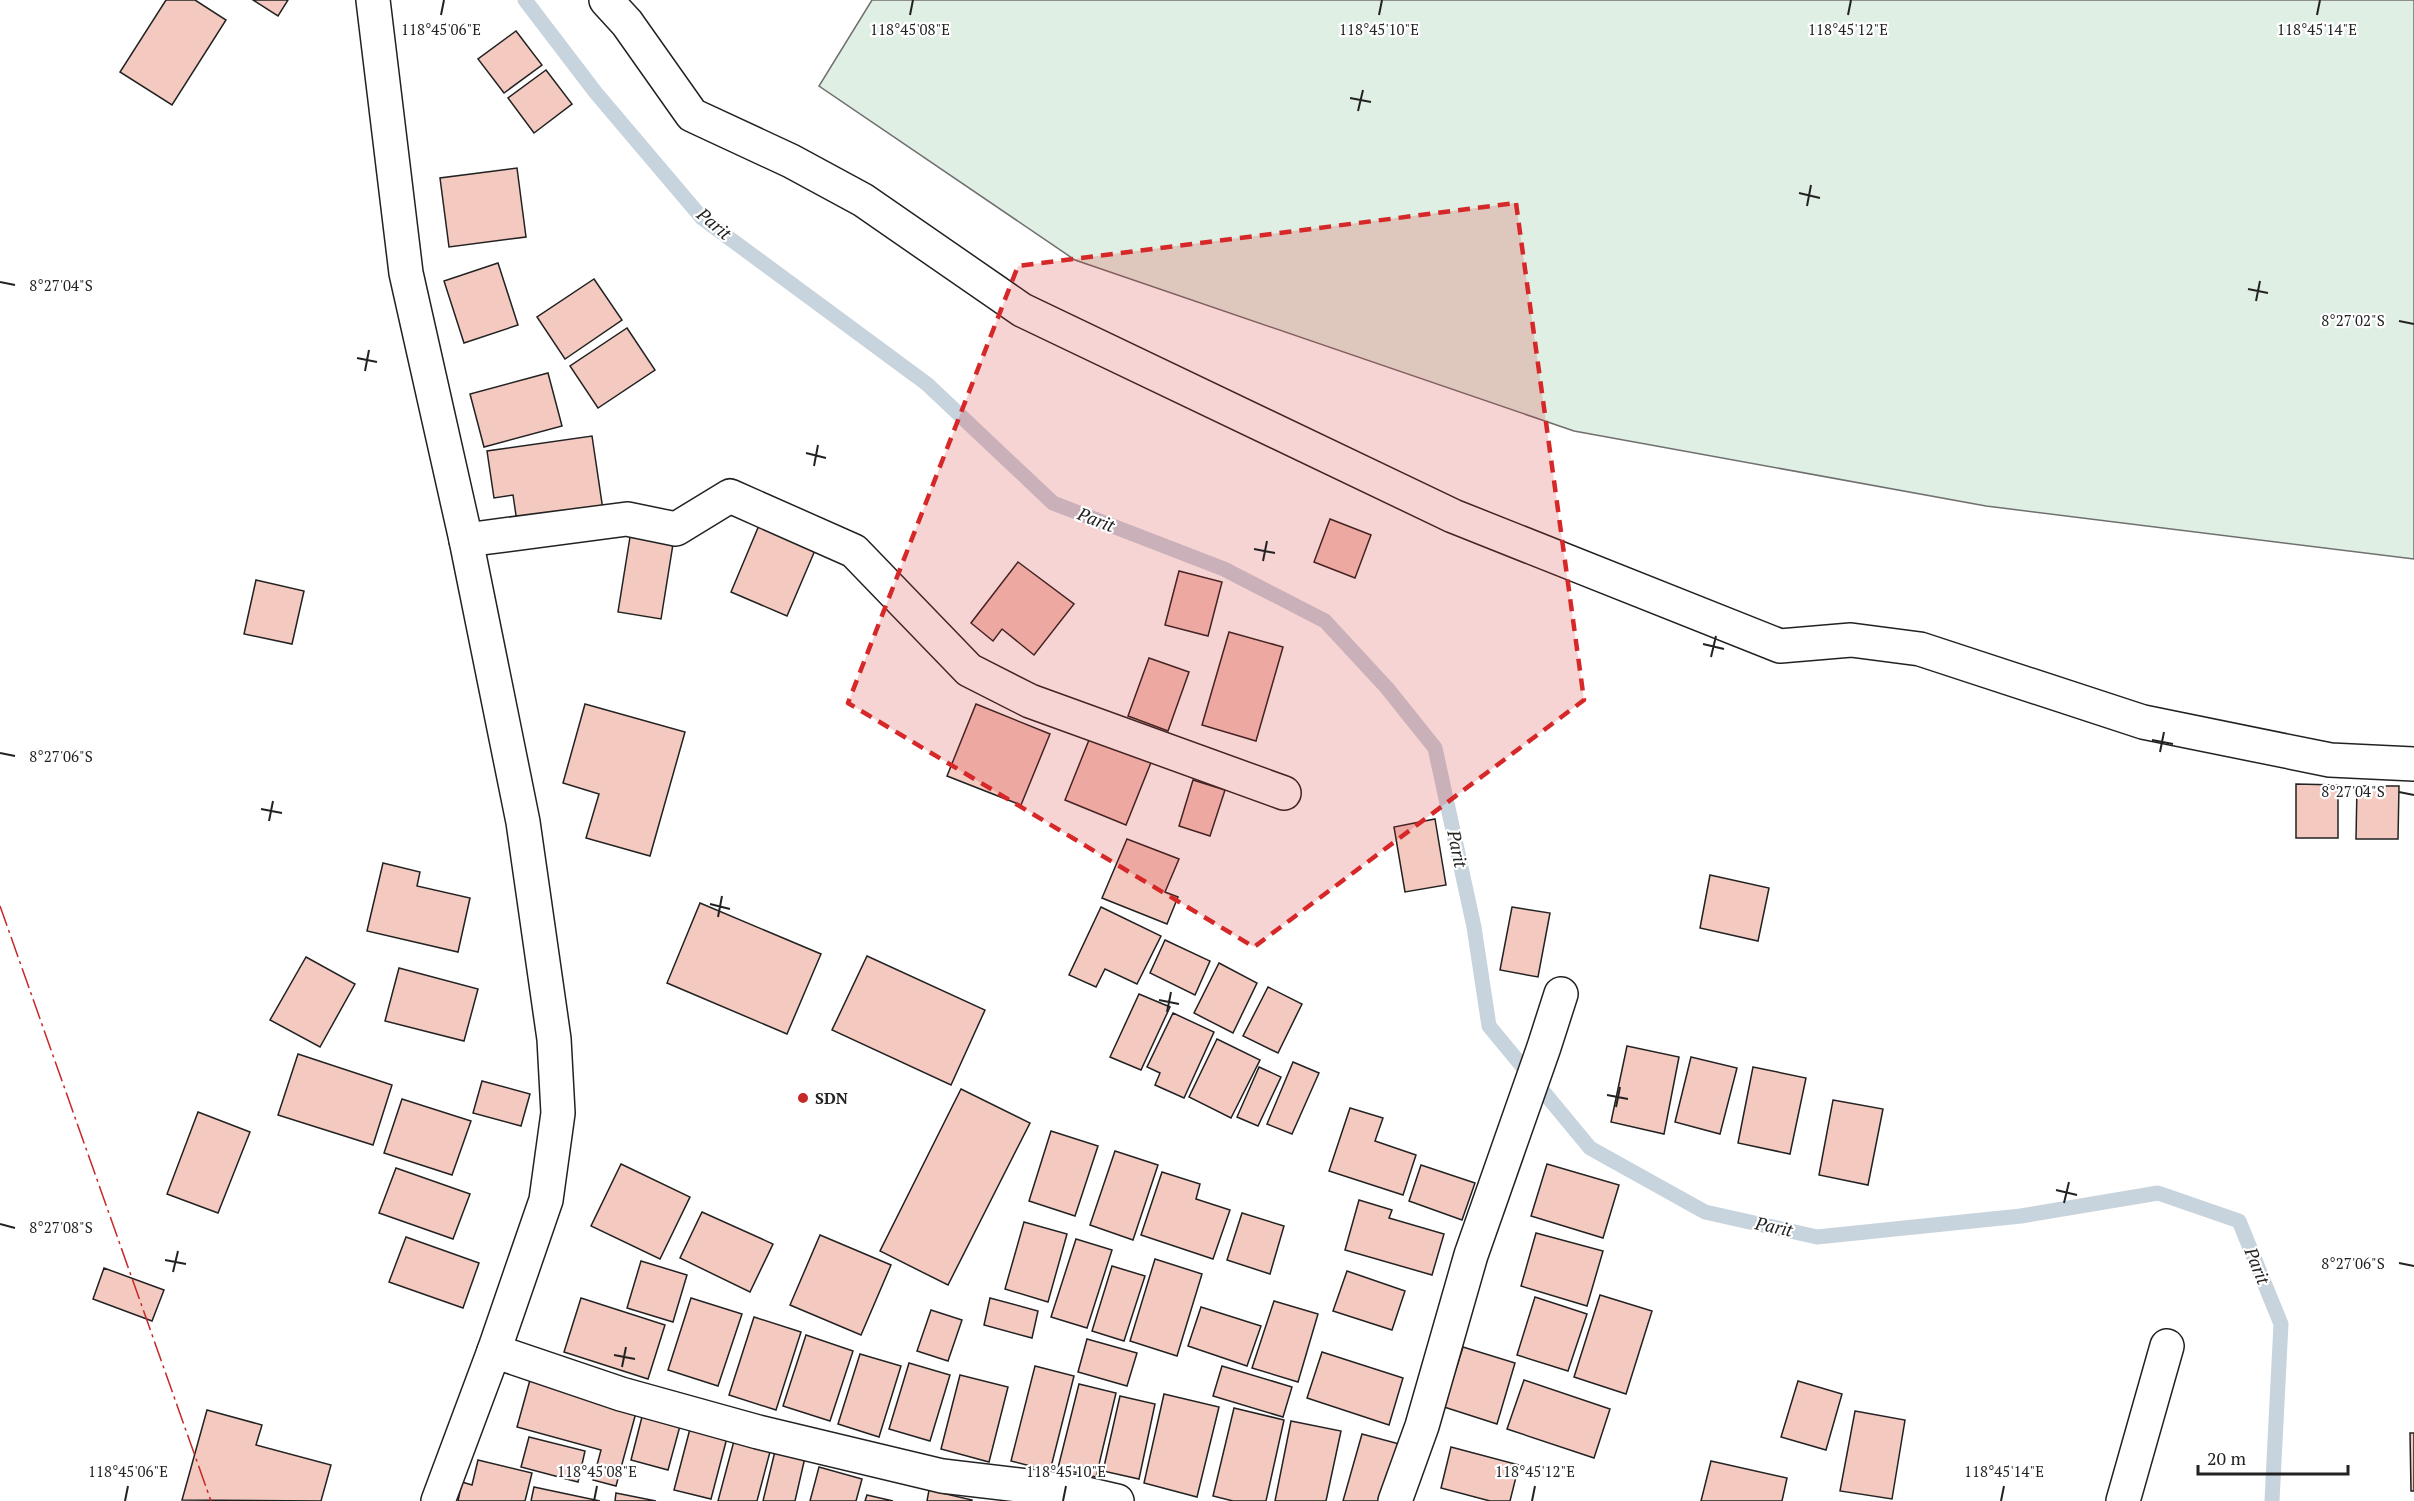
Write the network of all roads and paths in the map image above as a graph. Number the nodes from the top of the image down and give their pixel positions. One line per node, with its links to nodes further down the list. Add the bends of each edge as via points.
1 (373, 0): 3 (street, via 406,273)
2 (606, 0): 4 (street, via 627,23 692,115 863,200 1022,310 1453,516 1780,646 1851,640 1920,649 2143,722 2330,760)
3 (466, 540): 5 (street, via 627,519 676,529 729,496 854,551 969,670 1030,701); 8 (street, via 523,822 554,1039 558,1113 546,1200)
4 (2414, 764)
5 (1284, 793)
6 (1561, 994): 11 (street, via 1471,1254 1422,1426)
7 (2167, 1346): 12 (street)
8 (494, 1351): 9 (street); 10 (street, via 621,1394 942,1476 1078,1492)
9 (438, 1501)
10 (1117, 1501)
11 (1395, 1501)
12 (2123, 1501)

